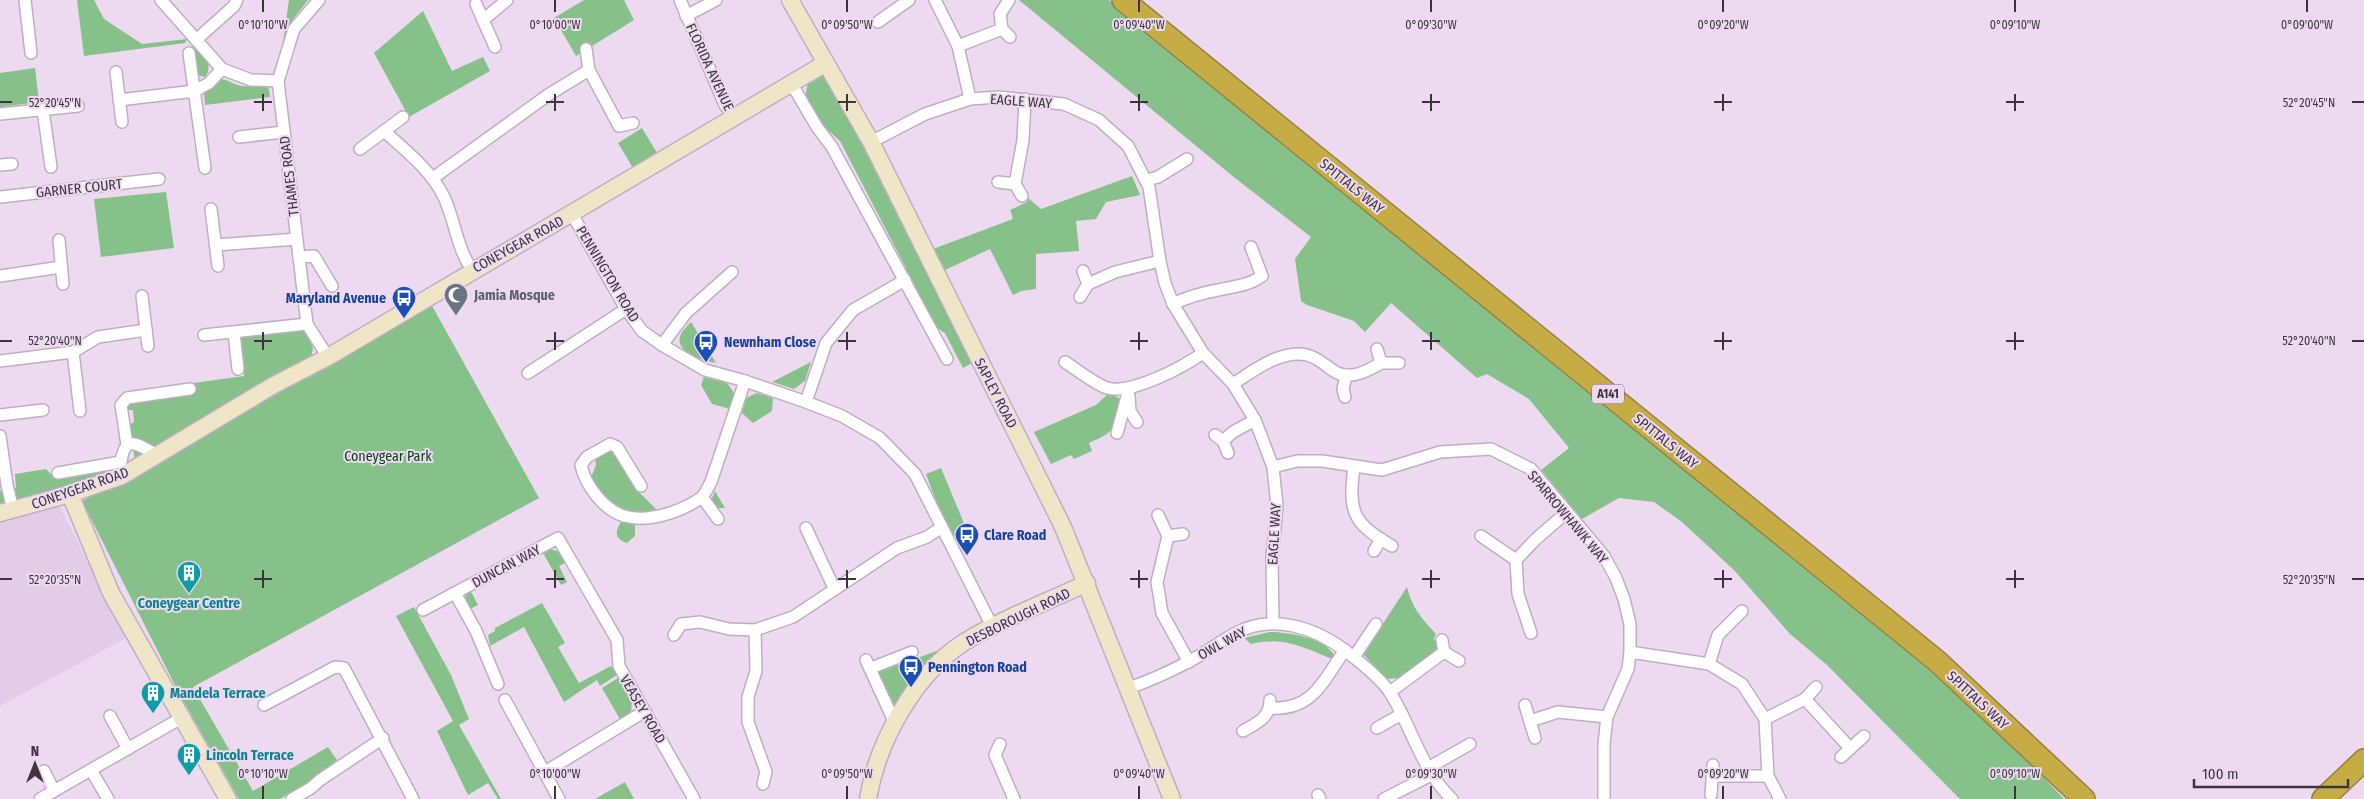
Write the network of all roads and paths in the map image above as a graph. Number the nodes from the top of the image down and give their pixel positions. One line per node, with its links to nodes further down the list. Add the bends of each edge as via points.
1 (25, 0): 21 (street)
2 (161, 0): 17 (street)
3 (238, 0): 17 (street)
4 (318, 0): 27 (street, THAMES ROAD, via 294,29)
5 (507, 0): 15 (street)
6 (680, 0): 14 (street, FLORIDA AVENUE)
7 (716, 0): 14 (street, FLORIDA AVENUE)
8 (790, 0): 23 (street, SAPLEY ROAD)
9 (909, 0): 16 (street)
10 (936, 0): 18 (street)
11 (1009, 0): 18 (street, via 1000,14 1006,33)
12 (1122, 0): 204 (highway, SPITTALS WAY / A141, via 1937,662)
13 (476, 4): 15 (street)
14 (686, 16): 37 (street, FLORIDA AVENUE, via 725,105)
15 (483, 20): 19 (street)
16 (878, 22)
17 (196, 40): 24 (street)
18 (958, 46): 30 (street)
19 (495, 47)
20 (586, 49): 25 (street)
21 (31, 53)
22 (189, 54): 29 (street)
23 (826, 63): 28 (street, CONEYGEAR ROAD); 43 (street, SAPLEY ROAD)
24 (222, 69): 27 (street, via 251,80); 29 (street, via 209,83)
25 (589, 70): 39 (street, via 619,126); 50 (street, via 548,95)
26 (116, 72): 32 (street)
27 (278, 81): 41 (street, THAMES ROAD)
28 (791, 84): 37 (street, CONEYGEAR ROAD); 71 (street, via 832,147)
29 (195, 91): 32 (street); 49 (street)
30 (970, 99): 31 (street, EAGLE WAY); 43 (street, EAGLE WAY, via 925,114)
31 (1025, 99): 52 (street, EAGLE WAY, via 1064,104 1099,120 1128,146); 54 (street, via 1023,140)
32 (119, 100): 38 (street)
33 (78, 106): 34 (street)
34 (43, 110): 35 (street); 48 (street)
35 (0, 114)
36 (403, 117): 40 (street)
37 (734, 118): 58 (street, CONEYGEAR ROAD)
38 (122, 122)
39 (632, 123)
40 (384, 131): 44 (street); 50 (street)
41 (284, 132): 42 (street); 60 (street, THAMES ROAD)
42 (239, 137)
43 (871, 142): 134 (street, SAPLEY ROAD, via 1063,527)
44 (360, 149)
45 (1183, 160): 52 (street, via 1158,177)
46 (12, 164): 47 (street)
47 (0, 165)
48 (50, 166)
49 (205, 168)
50 (434, 178): 67 (street, via 465,260)
51 (159, 179): 56 (street, GARNER COURT)
52 (1147, 180): 64 (street, EAGLE WAY)
53 (998, 182): 54 (street)
54 (1015, 184): 55 (street)
55 (1022, 196)
56 (0, 197)
57 (211, 209): 61 (street)
58 (572, 214): 67 (street, CONEYGEAR ROAD); 78 (street, PENNINGTON ROAD)
59 (59, 240): 66 (street)
60 (297, 240): 61 (street); 63 (street, THAMES ROAD)
61 (216, 245): 65 (street)
62 (1251, 247): 77 (street, via 1262,276 1250,284 1216,290)
63 (299, 257): 74 (street, via 314,256); 79 (street, THAMES ROAD)
64 (1160, 261): 73 (street, via 1115,272); 77 (street, EAGLE WAY)
65 (218, 266)
66 (61, 267): 70 (street); 72 (street)
67 (472, 270): 88 (street, CONEYGEAR ROAD)
68 (1083, 271): 73 (street)
69 (732, 272): 83 (street, via 686,313)
70 (0, 276)
71 (905, 280): 89 (street); 102 (street, via 853,310 826,344)
72 (63, 284)
73 (1088, 284): 76 (street)
74 (332, 286)
75 (142, 296): 80 (street)
76 (1080, 297)
77 (1173, 304): 87 (street, EAGLE WAY)
78 (626, 309): 83 (street, PENNINGTON ROAD, via 642,331); 95 (street)
79 (307, 324): 81 (street); 88 (street, THAMES ROAD)
80 (146, 330): 84 (street); 86 (street, via 98,337)
81 (234, 333): 82 (street); 94 (street)
82 (204, 335)
83 (662, 345): 97 (street, PENNINGTON ROAD, via 705,370)
84 (148, 346)
85 (1377, 349): 92 (street)
86 (72, 352): 90 (street); 104 (street)
87 (1203, 353): 98 (street, EAGLE WAY); 100 (street, via 1184,366)
88 (328, 357): 112 (street, CONEYGEAR ROAD, via 272,386)
89 (947, 359)
90 (0, 361)
91 (1065, 362): 100 (street, via 1107,388)
92 (1381, 363): 93 (street); 96 (street, via 1361,374)
93 (1399, 363)
94 (238, 369)
95 (528, 373)
96 (1346, 375): 98 (street, via 1307,354 1263,364); 101 (street)
97 (745, 381): 102 (street, PENNINGTON ROAD); 119 (street, via 711,482)
98 (1233, 384): 106 (street, EAGLE WAY)
99 (190, 389): 110 (street, CONEYGEAR ROAD, via 127,398 122,405)
100 (1128, 389): 107 (street, via 1130,411); 108 (street)
101 (1345, 397)
102 (806, 402): 124 (street, PENNINGTON ROAD, via 842,416 880,438 915,474)
103 (43, 410): 105 (street)
104 (80, 411)
105 (0, 415)
106 (1254, 420): 111 (street, via 1219,438); 113 (street, EAGLE WAY)
107 (1137, 422)
108 (1117, 433)
109 (0, 436): 116 (street)
110 (127, 444): 112 (street, CONEYGEAR ROAD); 115 (street, CONEYGEAR ROAD, via 123,448 121,462)
111 (1228, 453)
112 (157, 455): 118 (street, CONEYGEAR ROAD, via 122,476)
113 (1274, 467): 114 (street, SPARROWHAWK WAY, via 1297,460 1322,460); 139 (street, EAGLE WAY, via 1278,506 1272,558)
114 (1354, 467): 121 (street, SPARROWHAWK WAY, via 1382,470 1440,452 1491,449 1530,469); 129 (street, via 1351,491 1355,514 1368,532)
115 (58, 473)
116 (4, 486): 120 (street)
117 (641, 486): 119 (street, via 617,448 610,444 587,457 581,465 584,478 601,501 622,516 637,518 666,514)
118 (70, 494): 120 (street, CONEYGEAR ROAD); 164 (street, via 111,593)
119 (702, 497): 123 (street)
120 (7, 512)
121 (1567, 512): 133 (street); 148 (street, SPARROWHAWK WAY, via 1604,556 1616,578 1630,624)
122 (1158, 515): 127 (street)
123 (718, 519)
124 (942, 527): 135 (street, via 928,537 897,548); 141 (street, PENNINGTON ROAD)
125 (806, 528): 135 (street)
126 (1183, 534): 127 (street)
127 (1168, 536): 151 (street, via 1157,582 1162,613)
128 (558, 538): 136 (street, DUNCAN WAY); 161 (street, VEASEY ROAD, via 617,640 619,666)
129 (1381, 540): 131 (street); 132 (street)
130 (1484, 542): 133 (street)
131 (1392, 546)
132 (1374, 551)
133 (1516, 560): 143 (street, via 1518,594)
134 (1087, 583): 141 (street, DESBOROUGH ROAD); 155 (street, SAPLEY ROAD)
135 (834, 588): 142 (street, via 793,617)
136 (455, 593): 137 (street, DUNCAN WAY); 153 (street, DUNCAN WAY, via 476,631)
137 (424, 610)
138 (1742, 611): 152 (street, via 1718,634)
139 (1273, 623): 149 (street, OWL WAY, via 1300,627 1333,641); 151 (street, OWL WAY, via 1235,633)
140 (1376, 624): 149 (street)
141 (992, 626): 167 (street, DESBOROUGH ROAD, via 961,644 942,660)
142 (755, 630): 144 (street, via 729,629 700,622 681,624); 185 (street, via 756,671 748,697 748,722 766,772)
143 (1531, 633)
144 (674, 635)
145 (1442, 640): 147 (street)
146 (912, 652): 167 (street, via 869,664)
147 (1444, 652): 150 (street); 156 (street)
148 (1630, 652): 152 (street); 165 (street, SPARROWHAWK WAY, via 1628,668)
149 (1349, 653): 156 (street, OWL WAY); 170 (street, via 1310,699 1286,709 1270,704 1264,718)
150 (1459, 661)
151 (1189, 662): 155 (street, OWL WAY)
152 (1710, 664): 166 (street, via 1742,684)
153 (498, 684)
154 (1816, 687): 157 (street)
155 (1129, 688): 199 (street, SAPLEY ROAD)
156 (1390, 692): 162 (street, OWL WAY)
157 (1805, 698): 166 (street); 176 (street)
158 (505, 700): 183 (street)
159 (1525, 704): 168 (street)
160 (264, 705): 172 (street, via 335,667 344,668)
161 (645, 711): 183 (street); 196 (street, VEASEY ROAD)
162 (1402, 714): 169 (street); 182 (street, OWL WAY)
163 (110, 716): 177 (street)
164 (183, 717): 177 (street); 191 (street)
165 (1607, 717): 168 (street, via 1557,707); 202 (street, SPARROWHAWK WAY)
166 (1765, 719): 184 (street)
167 (894, 721): 197 (street, DESBOROUGH ROAD, via 872,775)
168 (1530, 721): 173 (street)
169 (1377, 728)
170 (1243, 731)
171 (1864, 736): 176 (street)
172 (383, 738): 186 (street); 194 (street)
173 (1536, 738)
174 (1000, 744): 198 (street, via 995,755)
175 (1470, 744): 182 (street)
176 (1850, 748): 178 (street)
177 (128, 749): 180 (street)
178 (1841, 756)
179 (2364, 760): 205 (highway)
180 (91, 770): 187 (street); 190 (street)
181 (44, 771): 187 (street)
182 (1430, 771): 200 (street); 201 (street, OWL WAY)
183 (545, 772): 195 (street)
184 (1768, 776): 188 (street, via 1713,770); 203 (street)
185 (763, 784)
186 (311, 788): 192 (street); 193 (street)
187 (54, 791): 189 (street)
188 (1711, 795)
189 (40, 799)
190 (108, 799)
191 (228, 799)
192 (292, 799)
193 (317, 799)
194 (413, 799)
195 (559, 799)
196 (694, 799)
197 (868, 799)
198 (1014, 799)
199 (1172, 799)
200 (1384, 799)
201 (1452, 799)
202 (1604, 799)
203 (1780, 799)
204 (2084, 799)
205 (2323, 799)

